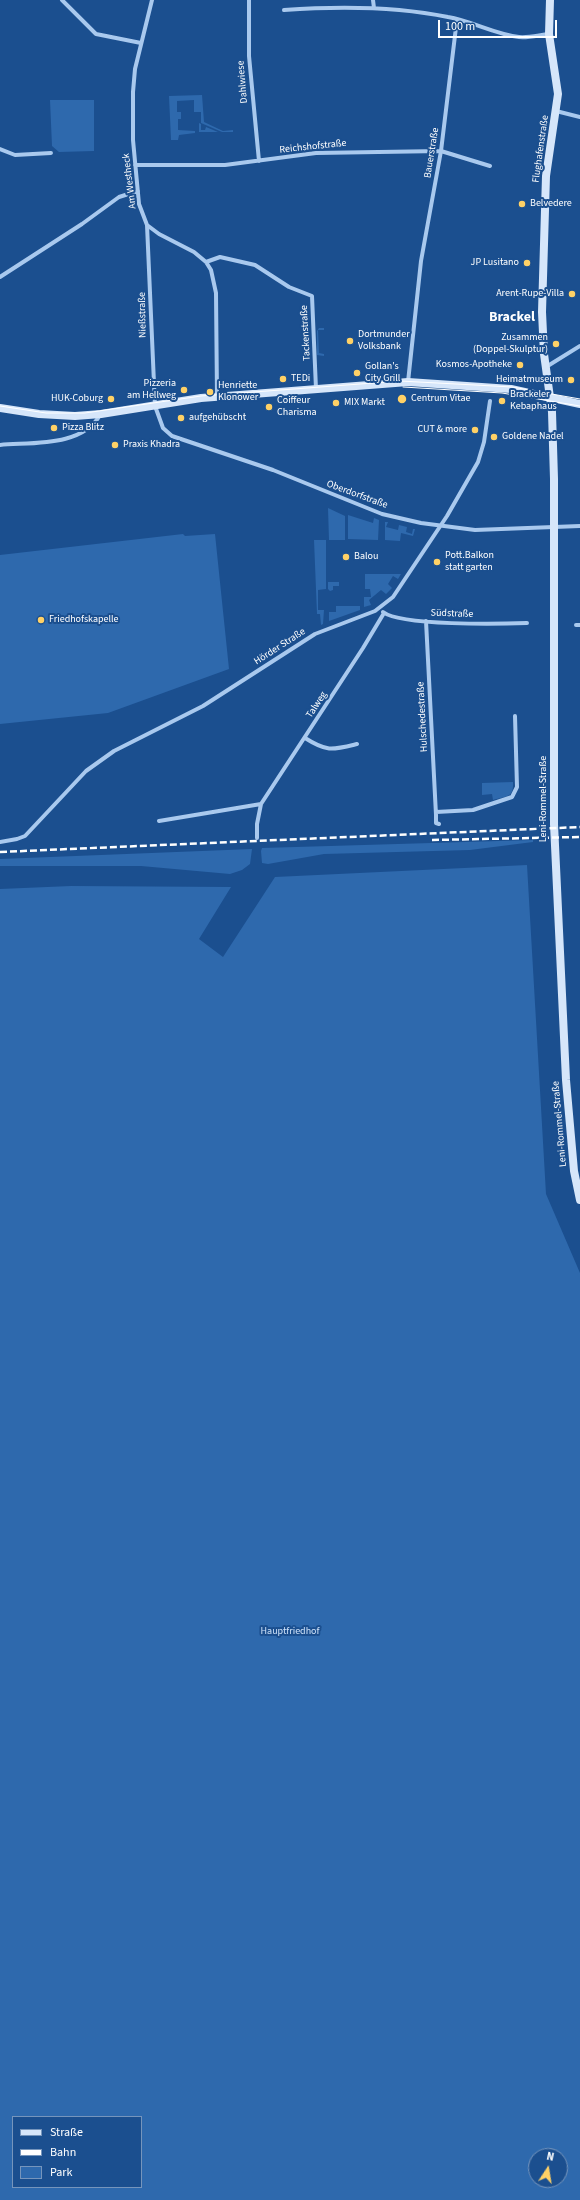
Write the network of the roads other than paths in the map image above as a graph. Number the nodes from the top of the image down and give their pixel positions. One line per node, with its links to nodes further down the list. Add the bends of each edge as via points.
1 (62, 0): 10 (street, via 96,34)
2 (152, 0): 10 (street, Am Westheck)
3 (249, 0): 16 (street, Dahlwiese, via 249,56)
4 (373, 0): 6 (street)
5 (550, 0): 9 (main road, Flughafenstraße)
6 (374, 8): 7 (street, via 331,6); 8 (street)
7 (284, 10)
8 (457, 19): 9 (street, via 518,37); 14 (street, Bauerstraße)
9 (549, 34): 11 (main road, Flughafenstraße, via 557,88)
10 (142, 43): 17 (street, Am Westheck, via 133,92)
11 (556, 111): 12 (street); 24 (main road, Flughafenstraße, via 545,193 542,312)
12 (580, 117)
13 (0, 149): 15 (street, via 16,155)
14 (441, 151): 16 (street, Reichshofstraße, via 348,151); 18 (street, Reichshofstraße); 25 (street, Bauerstraße, via 421,261)
15 (52, 153)
16 (259, 162): 17 (street, Reichshofstraße, via 206,166)
17 (135, 165): 19 (street, Am Westheck)
18 (490, 166)
19 (138, 191): 20 (street, Am Westheck, via 142,216); 22 (street, via 119,197)
20 (147, 225): 21 (street, via 194,252); 31 (street, Nießstraße)
21 (206, 262): 26 (street, Tackenstraße, via 220,257 255,265 289,288 312,296); 27 (street, via 214,279 216,293)
22 (0, 277)
23 (580, 346): 24 (street)
24 (546, 368): 28 (main road, Flughafenstraße)
25 (408, 382): 26 (main road); 28 (main road, via 512,389)
26 (316, 389): 27 (main road)
27 (217, 397): 31 (main road)
28 (550, 398): 30 (main road); 37 (main road, Leni-Rommel-Straße)
29 (490, 401): 36 (street, Hörder Straße, via 484,442 478,462)
30 (580, 404)
31 (155, 406): 33 (main road); 36 (street, Oberdorfstraße, via 163,428 172,436 272,470 382,514)
32 (0, 408): 33 (main road, via 54,415)
33 (101, 414): 34 (street, via 91,428 80,435)
34 (0, 445)
35 (580, 526): 37 (street, Oberdorfstraße)
36 (439, 527): 37 (street, Oberdorfstraße, via 476,530); 38 (street, Hörder Straße, via 393,597)
37 (555, 528): 51 (main road, Leni-Rommel-Straße, via 556,902 567,1088 574,1171)
38 (380, 608): 39 (street); 50 (street, Hörder Straße, via 315,634 203,706 114,751 86,771 25,836)
39 (384, 613): 40 (street, Südstraße); 43 (street, Talweg)
40 (426, 621): 41 (street, Südstraße); 46 (street, Hulschedestraße)
41 (527, 623)
42 (515, 716): 46 (street, via 516,787 512,797 473,810)
43 (305, 738): 44 (street, via 321,748 340,748); 45 (street, Talweg)
44 (357, 744)
45 (261, 804): 47 (street); 49 (street, Talweg)
46 (436, 812): 48 (street, Hulschedestraße, via 436,823)
47 (159, 820)
48 (439, 824)
49 (256, 838)
50 (0, 842)
51 (580, 1200)

